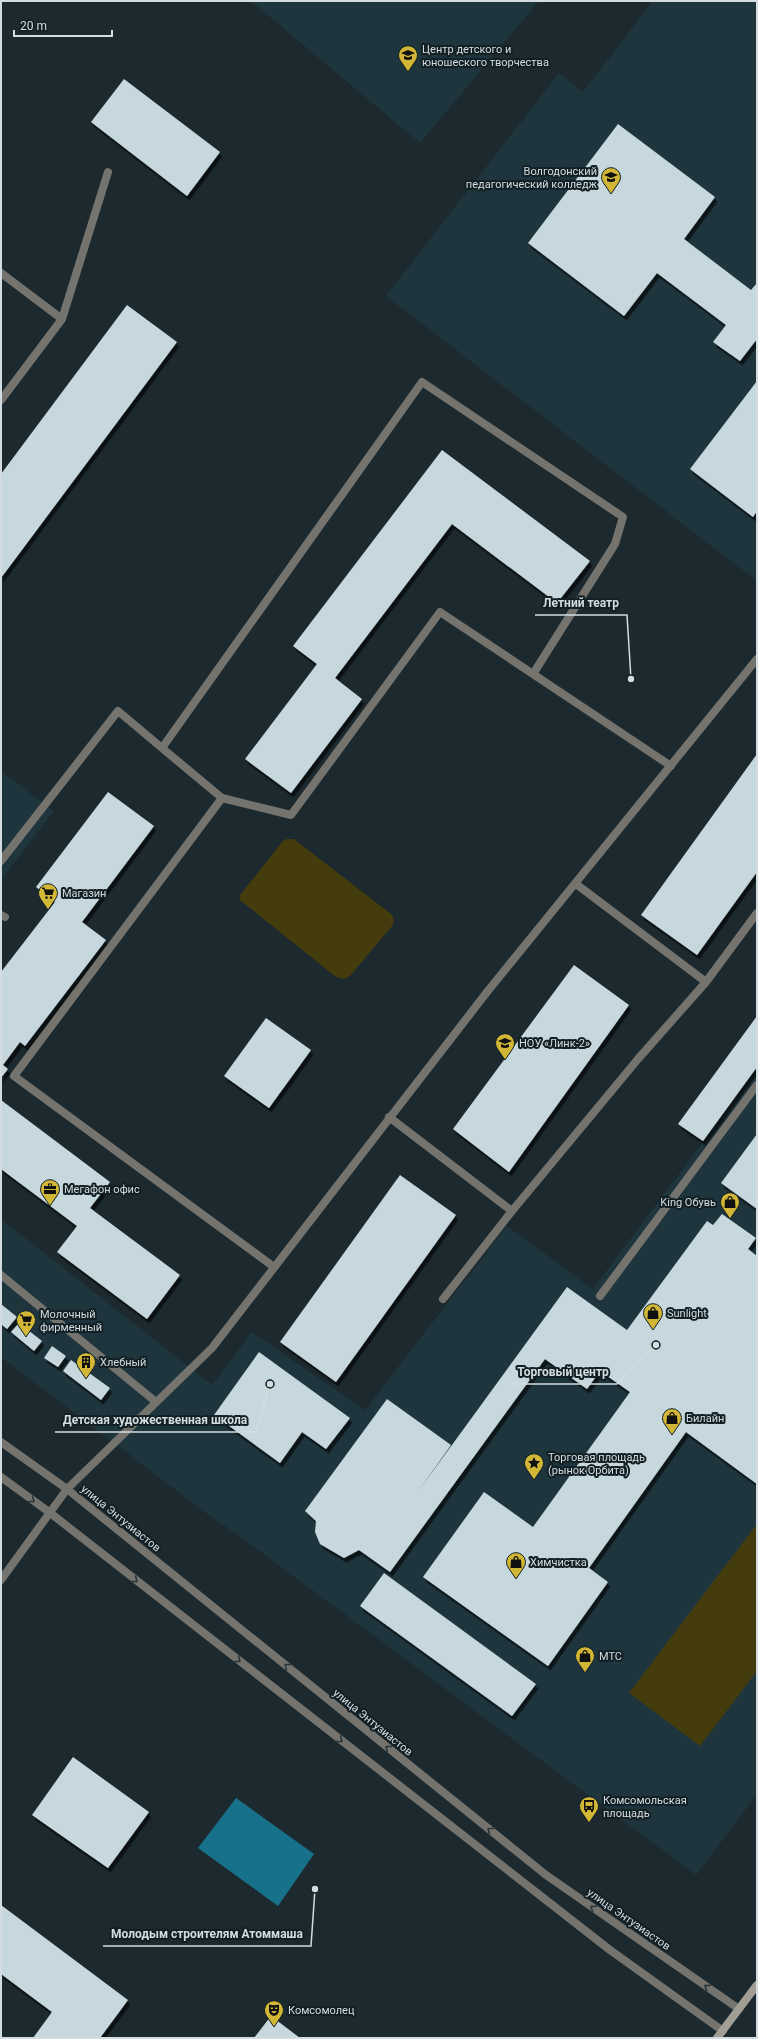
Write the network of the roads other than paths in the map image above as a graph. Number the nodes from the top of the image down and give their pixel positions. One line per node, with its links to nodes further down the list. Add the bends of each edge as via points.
1 (108, 172): 3 (street)
2 (1, 273): 3 (street)
3 (62, 319): 4 (street)
4 (1, 400)
5 (757, 659): 8 (street)
6 (533, 674): 7 (street, via 615,544 623,517 422,382); 8 (street); 9 (street, via 440,612 291,815)
7 (162, 748): 9 (street); 10 (street, via 118,711)
8 (671, 766): 11 (street)
9 (222, 798): 17 (street, via 14,1076)
10 (1, 861)
11 (576, 884): 13 (street); 15 (street)
12 (757, 913): 13 (street)
13 (706, 982): 16 (street, via 638,1059)
14 (757, 1085): 19 (street)
15 (389, 1117): 16 (street); 17 (street)
16 (512, 1211): 20 (street)
17 (274, 1267): 21 (street, via 212,1348)
18 (1, 1275): 21 (street)
19 (600, 1296)
20 (443, 1300)
21 (156, 1402): 24 (street)
22 (1, 1442): 24 (street, улица Энтузиастов)
23 (1, 1477): 25 (street, one-way to 25)
24 (67, 1489): 25 (street); 28 (street, улица Энтузиастов, one-way to 24, via 546,1875)
25 (49, 1512): 26 (street); 29 (street, one-way to 29, via 610,1950)
26 (1, 1580)
27 (757, 1985): 28 (main road)
28 (739, 2009): 29 (main road)
29 (723, 2031): 30 (main road)
30 (717, 2038)

